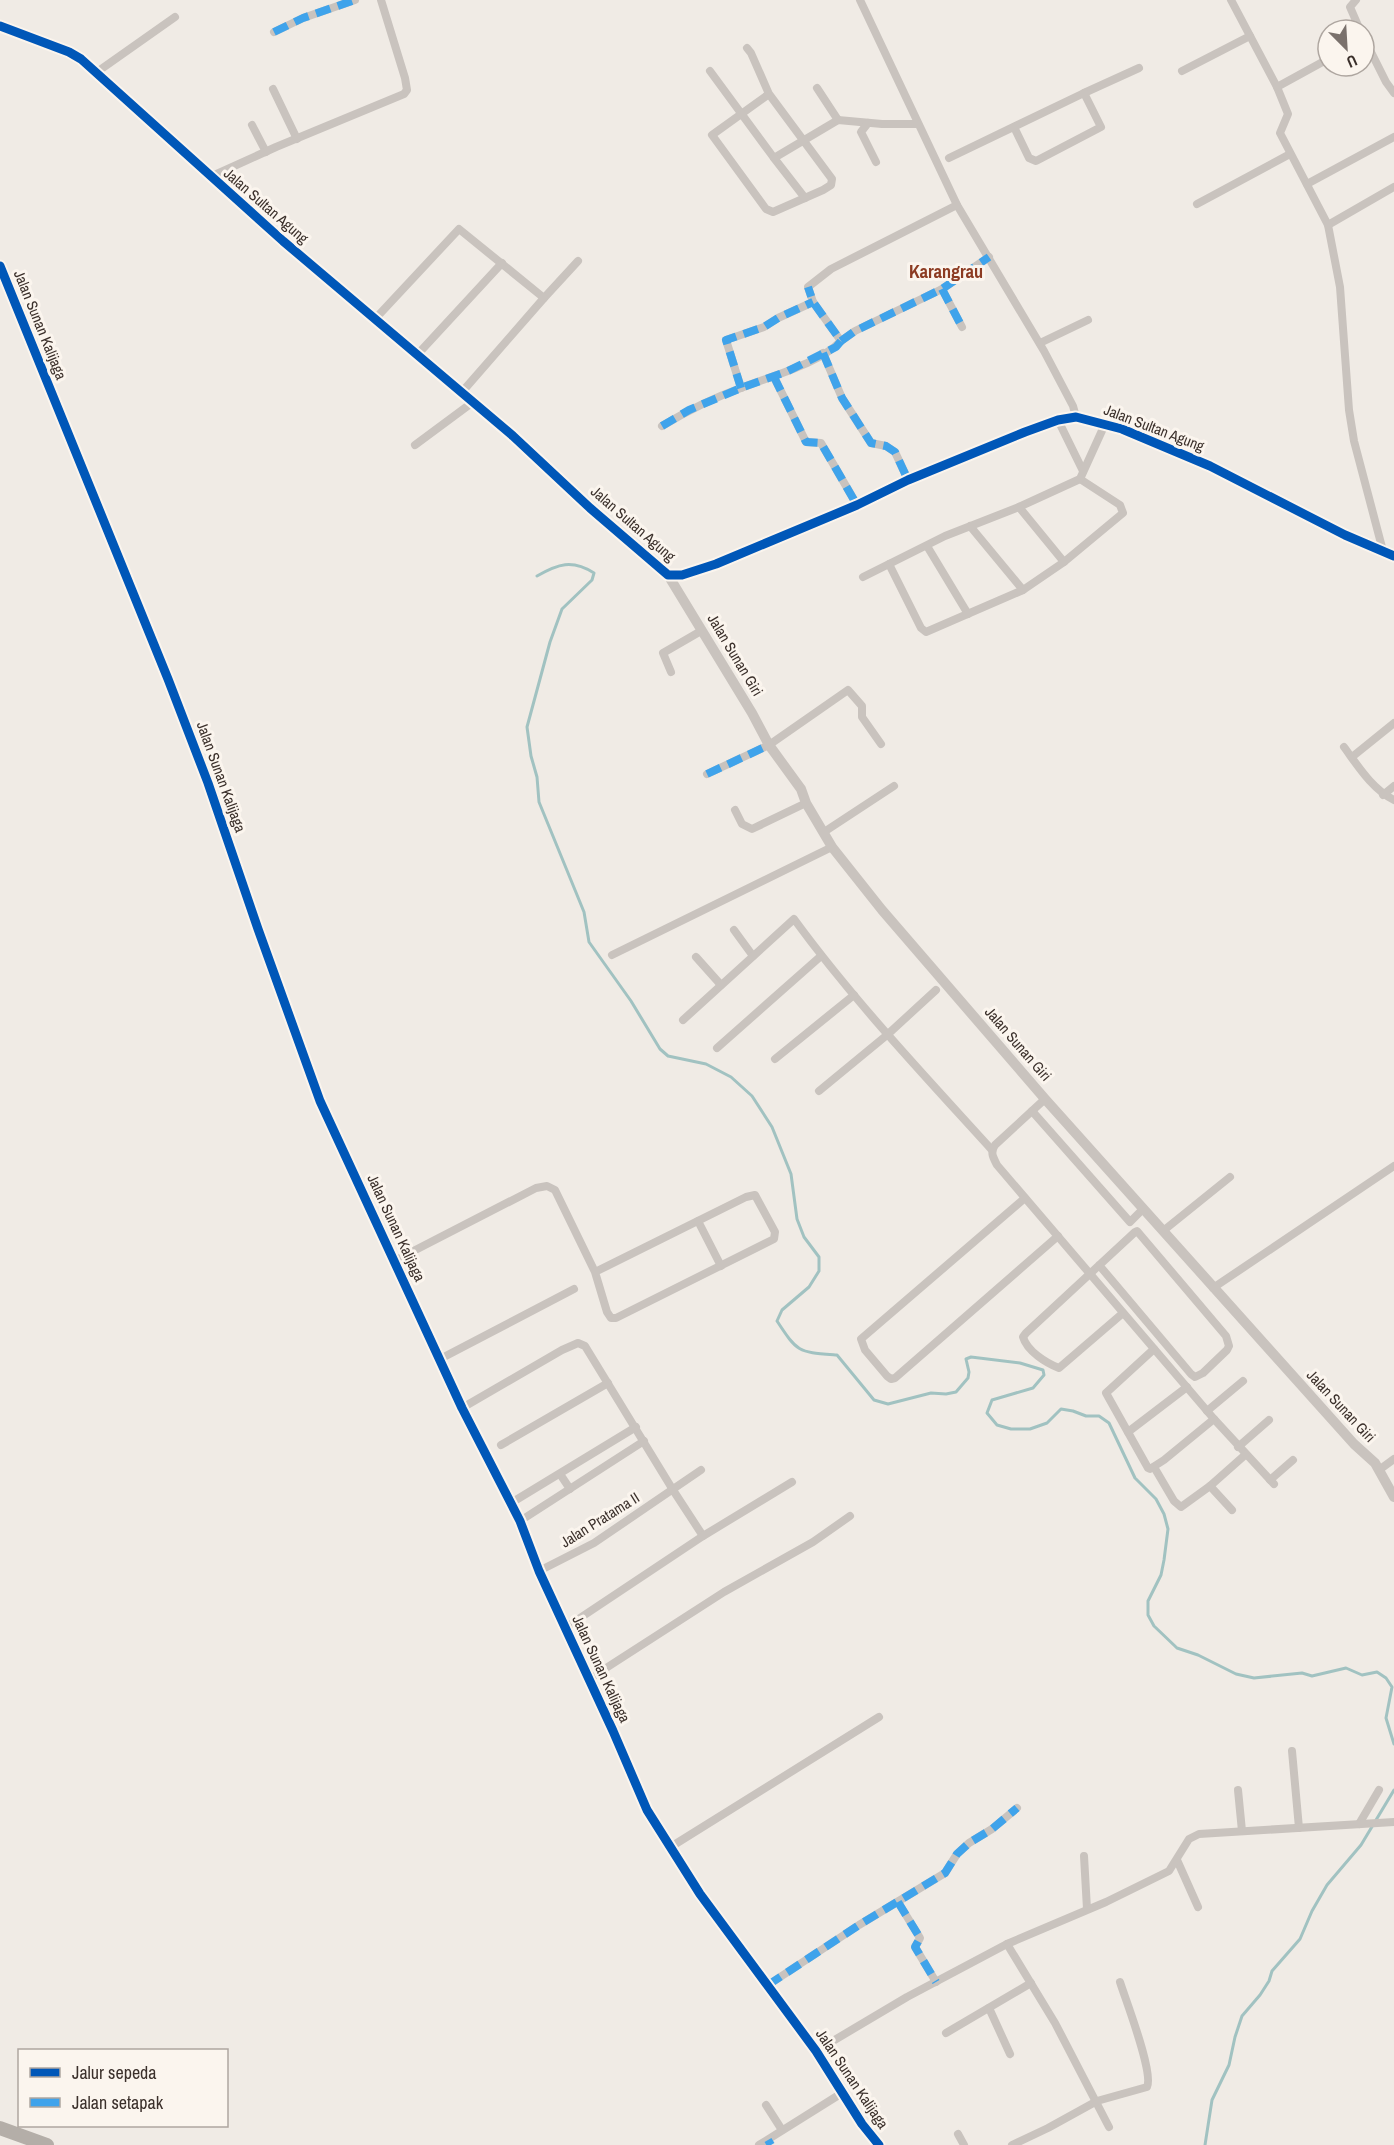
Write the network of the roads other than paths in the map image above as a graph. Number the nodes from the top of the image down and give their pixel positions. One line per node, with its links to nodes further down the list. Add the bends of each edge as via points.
1 (355, 0): 9 (street)
2 (381, 0): 32 (street, via 407,90 399,97)
3 (860, 0): 28 (street)
4 (1231, 0): 10 (street)
5 (1356, 0): 7 (street, via 1350,4)
6 (176, 17): 17 (street)
7 (1355, 18)
8 (0, 26): 17 (street, Jalan Sultan Agung, via 69,52)
9 (274, 32)
10 (1250, 36): 16 (street); 19 (street)
11 (747, 48): 24 (street)
12 (1376, 57): 18 (street)
13 (1316, 66): 19 (street)
14 (1138, 68): 22 (street)
15 (710, 71): 25 (street)
16 (1182, 71)
17 (97, 72): 39 (street, Jalan Sultan Agung)
18 (1390, 80): 23 (street)
19 (1277, 87): 35 (street, via 1288,114 1280,132)
20 (817, 88): 26 (street)
21 (273, 89): 32 (street)
22 (1084, 93): 30 (street); 30 (street, via 1101,127 1036,160 1029,158)
23 (1394, 93)
24 (769, 94): 25 (street); 33 (street)
25 (740, 114): 36 (street); 42 (street, via 712,138 766,209 773,212)
26 (838, 120): 27 (street); 33 (street)
27 (868, 123): 28 (street); 38 (street, via 861,132)
28 (917, 124): 37 (street)
29 (252, 125): 34 (street)
30 (1014, 127): 37 (street)
31 (1394, 137): 40 (street)
32 (297, 139): 34 (street)
33 (805, 141): 36 (street); 42 (street, via 832,183)
34 (266, 152): 39 (street)
35 (1290, 154): 40 (street); 43 (street)
36 (774, 158): 42 (street)
37 (942, 160): 44 (street)
38 (876, 162)
39 (210, 177): 53 (street, Jalan Sultan Agung)
40 (1307, 184): 45 (street)
41 (1394, 187): 45 (street)
42 (805, 198)
43 (1197, 204)
44 (957, 205): 46 (street); 52 (street, via 820,276 808,287)
45 (1328, 225): 75 (street, via 1340,287 1354,441)
46 (989, 257): 50 (street); 57 (street)
47 (578, 261): 51 (street)
48 (502, 263): 51 (street); 53 (street, via 459,229); 59 (street)
49 (0, 266): 122 (street, Jalan Sunan Kalijaga, via 208,783 320,1101)
50 (942, 289): 55 (street); 56 (street)
51 (544, 298): 62 (street)
52 (813, 302): 56 (street); 61 (street, via 764,327 726,340)
53 (375, 319): 59 (street, Jalan Sultan Agung)
54 (1088, 320): 57 (street)
55 (962, 327)
56 (841, 341): 58 (street, via 833,350)
57 (1040, 343): 64 (street)
58 (823, 353): 60 (street); 70 (street, via 842,398 871,443 895,452)
59 (417, 355): 62 (street, Jalan Sultan Agung)
60 (774, 377): 61 (street); 71 (street, via 806,442 821,443)
61 (741, 388): 67 (street)
62 (462, 392): 63 (street, Jalan Sultan Agung)
63 (473, 402): 68 (street); 79 (street, Jalan Sultan Agung)
64 (1076, 417): 65 (street, Jalan Sultan Agung); 66 (street, Jalan Sultan Agung)
65 (1058, 420): 69 (street); 70 (street, Jalan Sultan Agung)
66 (1105, 424): 69 (street); 75 (street, Jalan Sultan Agung, via 1210,466)
67 (662, 426)
68 (415, 445)
69 (1082, 475): 72 (street); 77 (street, via 1120,505 1123,513)
70 (908, 480): 71 (street, Jalan Sultan Agung)
71 (857, 505): 79 (street, Jalan Sultan Agung, via 716,564 682,575)
72 (1019, 507): 73 (street); 77 (street)
73 (970, 526): 74 (street); 81 (street)
74 (927, 546): 78 (street); 82 (street)
75 (1383, 550): 76 (street, Jalan Sultan Agung)
76 (1394, 556)
77 (1064, 562): 81 (street)
78 (890, 564): 80 (street); 82 (street, via 924,631)
79 (668, 575): 83 (street, Jalan Sunan Giri)
80 (862, 577)
81 (1023, 590): 82 (street)
82 (968, 614)
83 (701, 631): 84 (street, via 663,653); 87 (street, Jalan Sunan Giri)
84 (670, 672)
85 (1394, 723): 89 (street)
86 (881, 744): 87 (street, via 862,717 862,706 848,690)
87 (769, 745): 90 (street); 95 (street, Jalan Sunan Giri, via 801,789)
88 (1344, 747): 89 (street)
89 (1352, 757): 93 (street)
90 (707, 774)
91 (894, 786): 97 (street)
92 (1394, 786): 93 (street)
93 (1383, 795): 94 (street)
94 (1394, 800)
95 (806, 803): 96 (street, via 752,829 742,825); 97 (street, Jalan Sunan Giri)
96 (735, 810)
97 (824, 832): 98 (street, Jalan Sunan Giri)
98 (832, 847): 100 (street); 112 (street, Jalan Sunan Giri)
99 (734, 930): 101 (street)
100 (612, 955)
101 (753, 956): 102 (street, via 794,919); 104 (street)
102 (821, 956): 106 (street); 109 (street)
103 (696, 957): 104 (street)
104 (722, 985): 107 (street)
105 (936, 990): 108 (street)
106 (854, 995): 108 (street); 110 (street)
107 (682, 1020)
108 (887, 1035): 111 (street); 114 (street)
109 (717, 1048)
110 (775, 1059)
111 (819, 1091)
112 (1046, 1099): 113 (street); 118 (street, Jalan Sunan Giri)
113 (1032, 1111): 114 (street); 118 (street, via 1130,1222)
114 (992, 1150): 117 (street, via 997,1165)
115 (1394, 1166): 127 (street)
116 (1230, 1177): 120 (street)
117 (1025, 1198): 121 (street); 121 (street, via 861,1339 865,1350 887,1376 895,1378)
118 (1143, 1209): 120 (street, Jalan Sunan Giri)
119 (698, 1221): 124 (street); 124 (street, via 755,1196 776,1232 774,1239); 125 (street)
120 (1163, 1231): 127 (street, Jalan Sunan Giri)
121 (1058, 1236): 126 (street)
122 (394, 1261): 125 (street, via 536,1188 548,1186 555,1190); 131 (street, Jalan Sunan Kalijaga)
123 (1100, 1265): 123 (street, via 1137,1232 1226,1336 1227,1350 1199,1376 1191,1374); 126 (street)
124 (721, 1266): 125 (street, via 616,1318 607,1312)
125 (595, 1272)
126 (1090, 1274): 129 (street); 129 (street, via 1026,1333 1026,1345 1059,1368)
127 (1213, 1288): 151 (street, Jalan Sunan Giri)
128 (574, 1289): 131 (street)
129 (1123, 1313): 130 (street)
130 (1154, 1349): 134 (street); 140 (street, via 1106,1393)
131 (440, 1359): 135 (street, Jalan Sunan Kalijaga)
132 (1243, 1380): 136 (street)
133 (608, 1383): 135 (street, via 585,1346 578,1343); 139 (street); 142 (street)
134 (1187, 1388): 136 (street); 140 (street)
135 (462, 1408): 158 (street, Jalan Sunan Kalijaga)
136 (1207, 1411): 137 (street)
137 (1214, 1419): 143 (street); 149 (street)
138 (1269, 1420): 143 (street)
139 (636, 1427): 141 (street); 144 (street)
140 (1128, 1432): 149 (street, via 1148,1468)
141 (644, 1441): 148 (street); 156 (street)
142 (501, 1445)
143 (1238, 1447): 145 (street)
144 (597, 1451): 148 (street); 152 (street)
145 (1245, 1455): 147 (street, via 1272,1482); 154 (street)
146 (1394, 1459): 151 (street)
147 (1293, 1460)
148 (605, 1466): 155 (street)
149 (1154, 1467): 154 (street, via 1174,1502 1181,1507)
150 (701, 1470): 156 (street, Jalan Pratama II)
151 (1379, 1470): 157 (street, Jalan Sunan Giri)
152 (560, 1474): 155 (street); 158 (street)
153 (792, 1482): 162 (street)
154 (1210, 1486): 159 (street)
155 (570, 1489): 161 (street)
156 (673, 1490): 162 (street); 163 (street, Jalan Pratama II, via 594,1543)
157 (1394, 1497)
158 (511, 1503): 161 (street, Jalan Sunan Kalijaga)
159 (1232, 1510)
160 (850, 1516): 165 (street)
161 (520, 1521): 163 (street, Jalan Sunan Kalijaga)
162 (703, 1536): 164 (street)
163 (539, 1571): 164 (street, Jalan Sunan Kalijaga)
164 (565, 1628): 165 (street, Jalan Sunan Kalijaga)
165 (590, 1679): 175 (street, Jalan Sunan Kalijaga, via 647,1810)
166 (879, 1717): 175 (street)
167 (1292, 1751): 173 (street)
168 (1238, 1790): 174 (street)
169 (1379, 1790): 172 (street)
170 (1017, 1808): 178 (street, via 992,1830 969,1843 945,1873)
171 (1390, 1823): 172 (street)
172 (1361, 1824): 173 (street)
173 (1299, 1828): 174 (street)
174 (1242, 1831): 177 (street, via 1199,1834 1190,1839)
175 (669, 1848): 185 (street, Jalan Sunan Kalijaga)
176 (1084, 1857): 180 (street)
177 (1177, 1860): 179 (street); 180 (street, via 1169,1871)
178 (898, 1902): 182 (street, via 920,1938 915,1947); 185 (street)
179 (1198, 1907)
180 (1087, 1909): 181 (street)
181 (1007, 1944): 182 (street); 184 (street)
182 (936, 1982): 188 (street)
183 (1120, 1982): 191 (street, via 1149,2084 1139,2091)
184 (1031, 1983): 186 (street); 191 (street)
185 (768, 1985): 188 (street, Jalan Sunan Kalijaga)
186 (989, 2008): 187 (street); 189 (street)
187 (946, 2033)
188 (816, 2051): 190 (street, Jalan Sunan Kalijaga)
189 (1010, 2054)
190 (842, 2092): 195 (street); 200 (street, Jalan Sunan Kalijaga)
191 (1097, 2101): 193 (street); 202 (street)
192 (766, 2105): 195 (street)
193 (1109, 2127)
194 (0, 2128): 198 (highway)
195 (782, 2130): 197 (street)
196 (958, 2134): 201 (street)
197 (770, 2142): 199 (street)
198 (47, 2145)
199 (759, 2145)
200 (879, 2145)
201 (964, 2145)
202 (1012, 2145)

